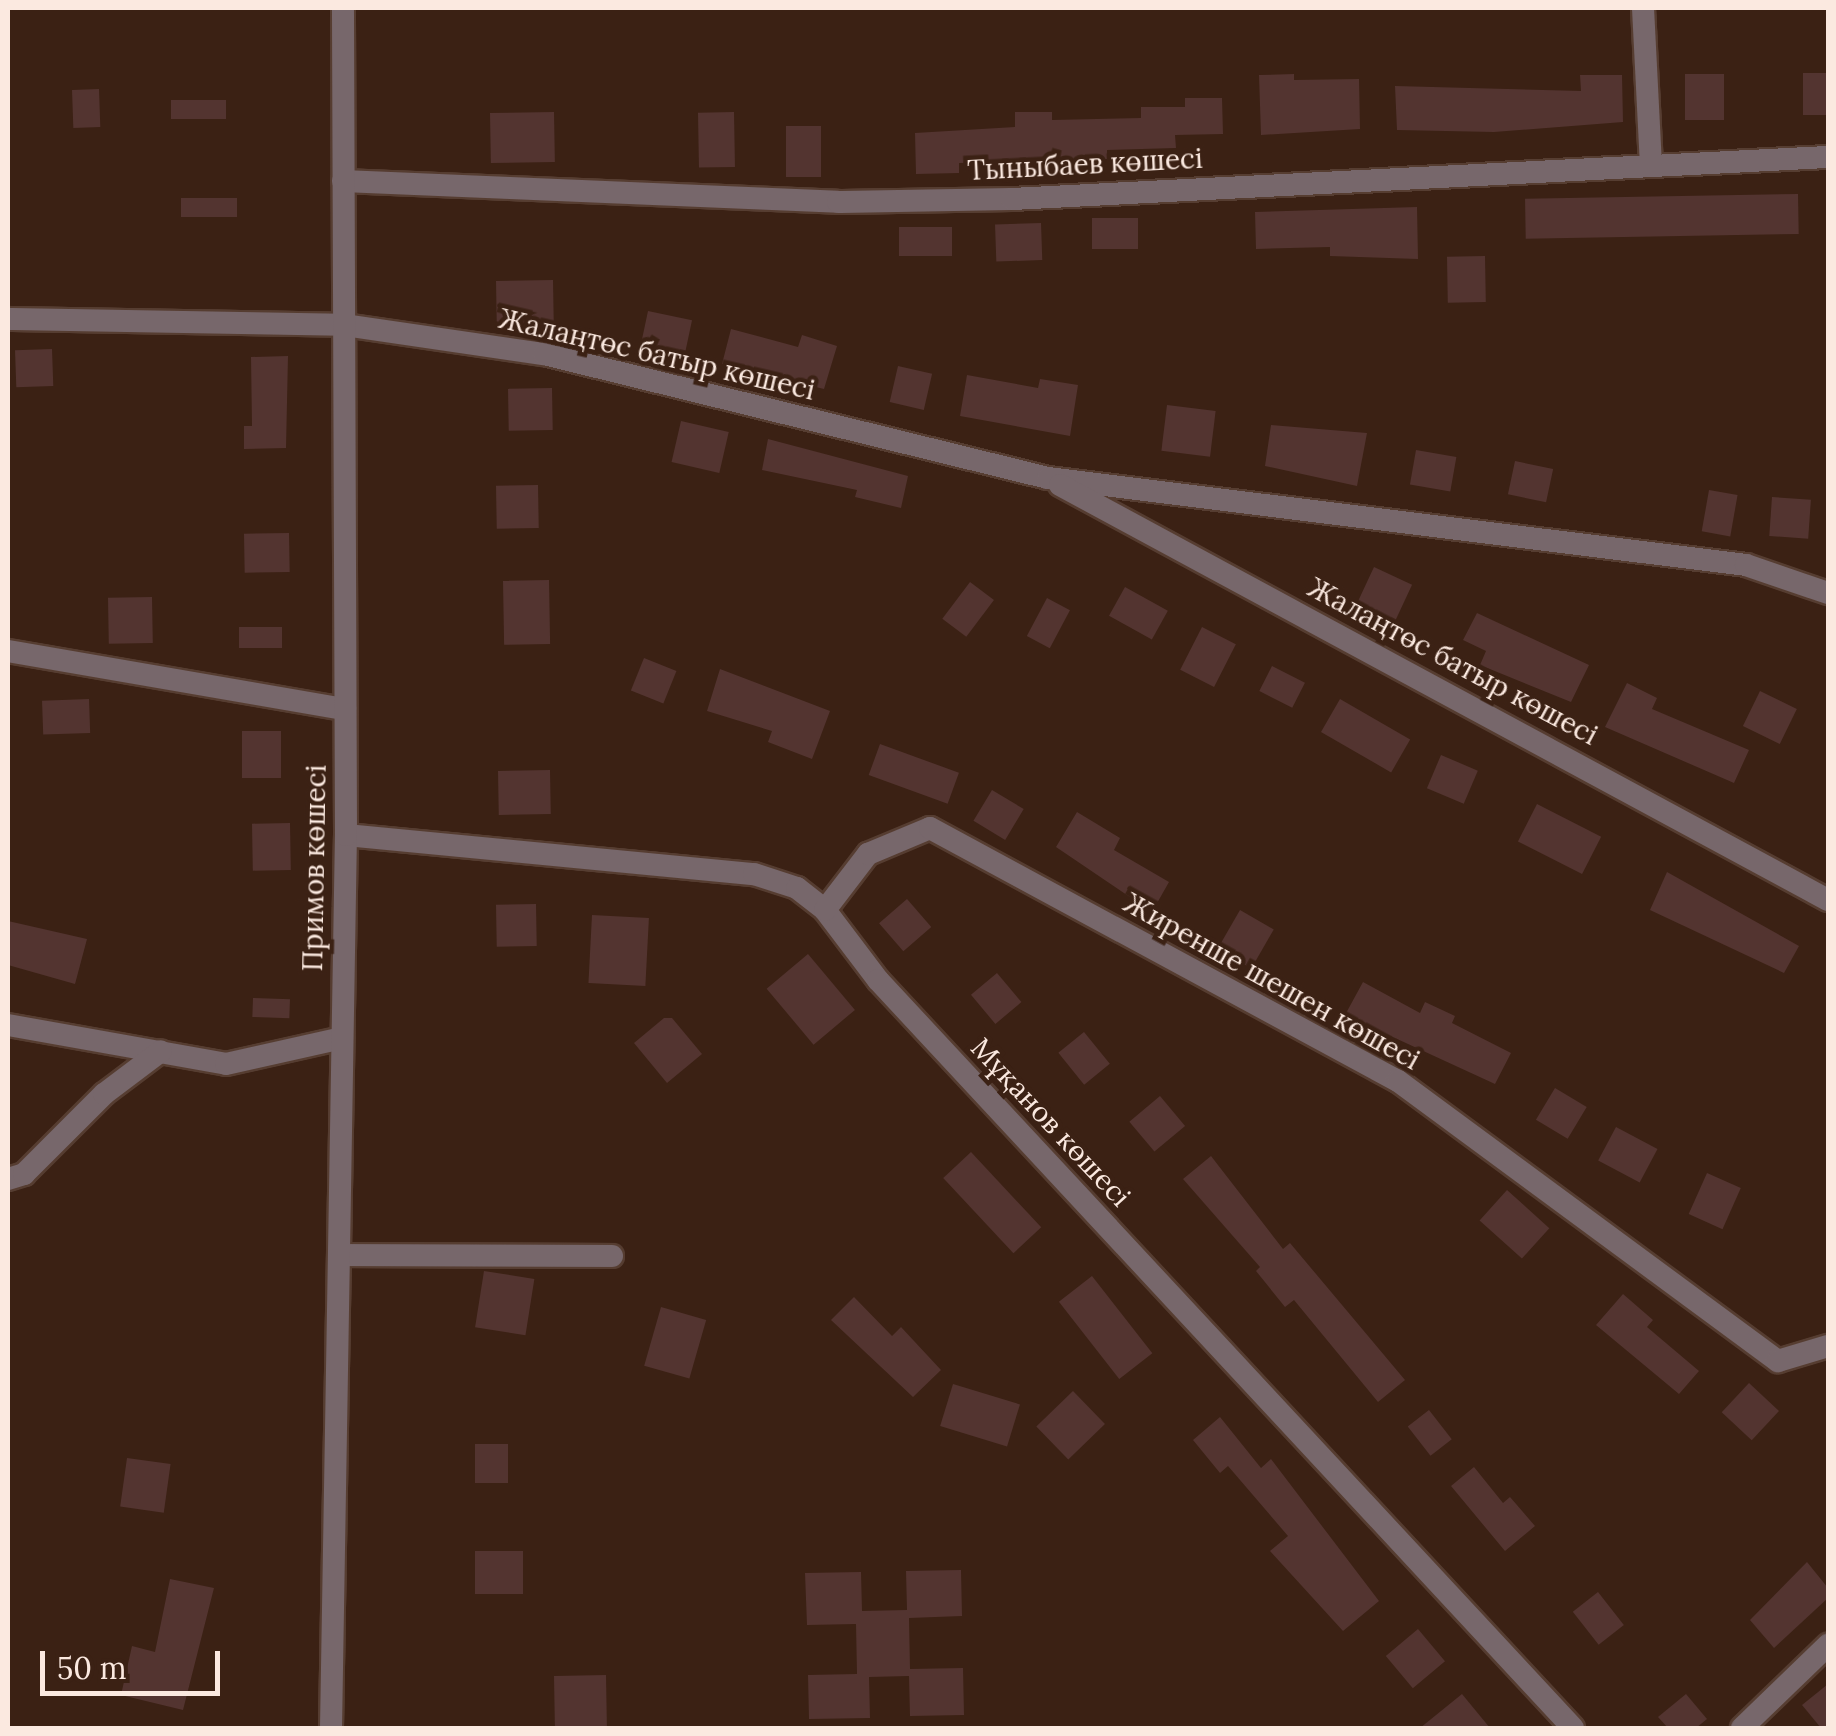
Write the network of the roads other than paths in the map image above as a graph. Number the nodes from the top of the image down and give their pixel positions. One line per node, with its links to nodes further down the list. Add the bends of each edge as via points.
1 (342, 8): 5 (street, Примов көшесі)
2 (1643, 8): 4 (street)
3 (1828, 157): 4 (street, Тыныбаев көшесі)
4 (1651, 166): 5 (street, Тыныбаев көшесі, via 838,202)
5 (343, 181): 7 (street, Примов көшесі)
6 (8, 319): 7 (street, Жалаңтөс батыр көшесі)
7 (344, 325): 8 (street, Жалаңтөс батыр көшесі, via 544,354); 11 (street, Примов көшесі)
8 (1048, 478): 9 (street, Жалаңтөс батыр көшесі, via 1746,565); 13 (street, Жалаңтөс батыр көшесі)
9 (1828, 593)
10 (8, 651): 11 (street)
11 (345, 710): 12 (street, Примов көшесі)
12 (346, 835): 14 (street, Мұқанов көшесі, via 754,874 797,888); 16 (street, Примов көшесі)
13 (1824, 887)
14 (825, 910): 21 (street, Жиренше шешен көшесі, via 868,854 930,828 1398,1081 1778,1361); 24 (street, Мұқанов көшесі, via 878,980)
15 (8, 1025): 17 (street)
16 (342, 1038): 17 (street, via 226,1064); 19 (street, Примов көшесі)
17 (161, 1051): 18 (street, via 104,1094 24,1174)
18 (8, 1179)
19 (339, 1255): 20 (street); 23 (street, Примов көшесі)
20 (612, 1256)
21 (1828, 1346)
22 (1828, 1645): 25 (street)
23 (331, 1728)
24 (1573, 1728)
25 (1742, 1728)

